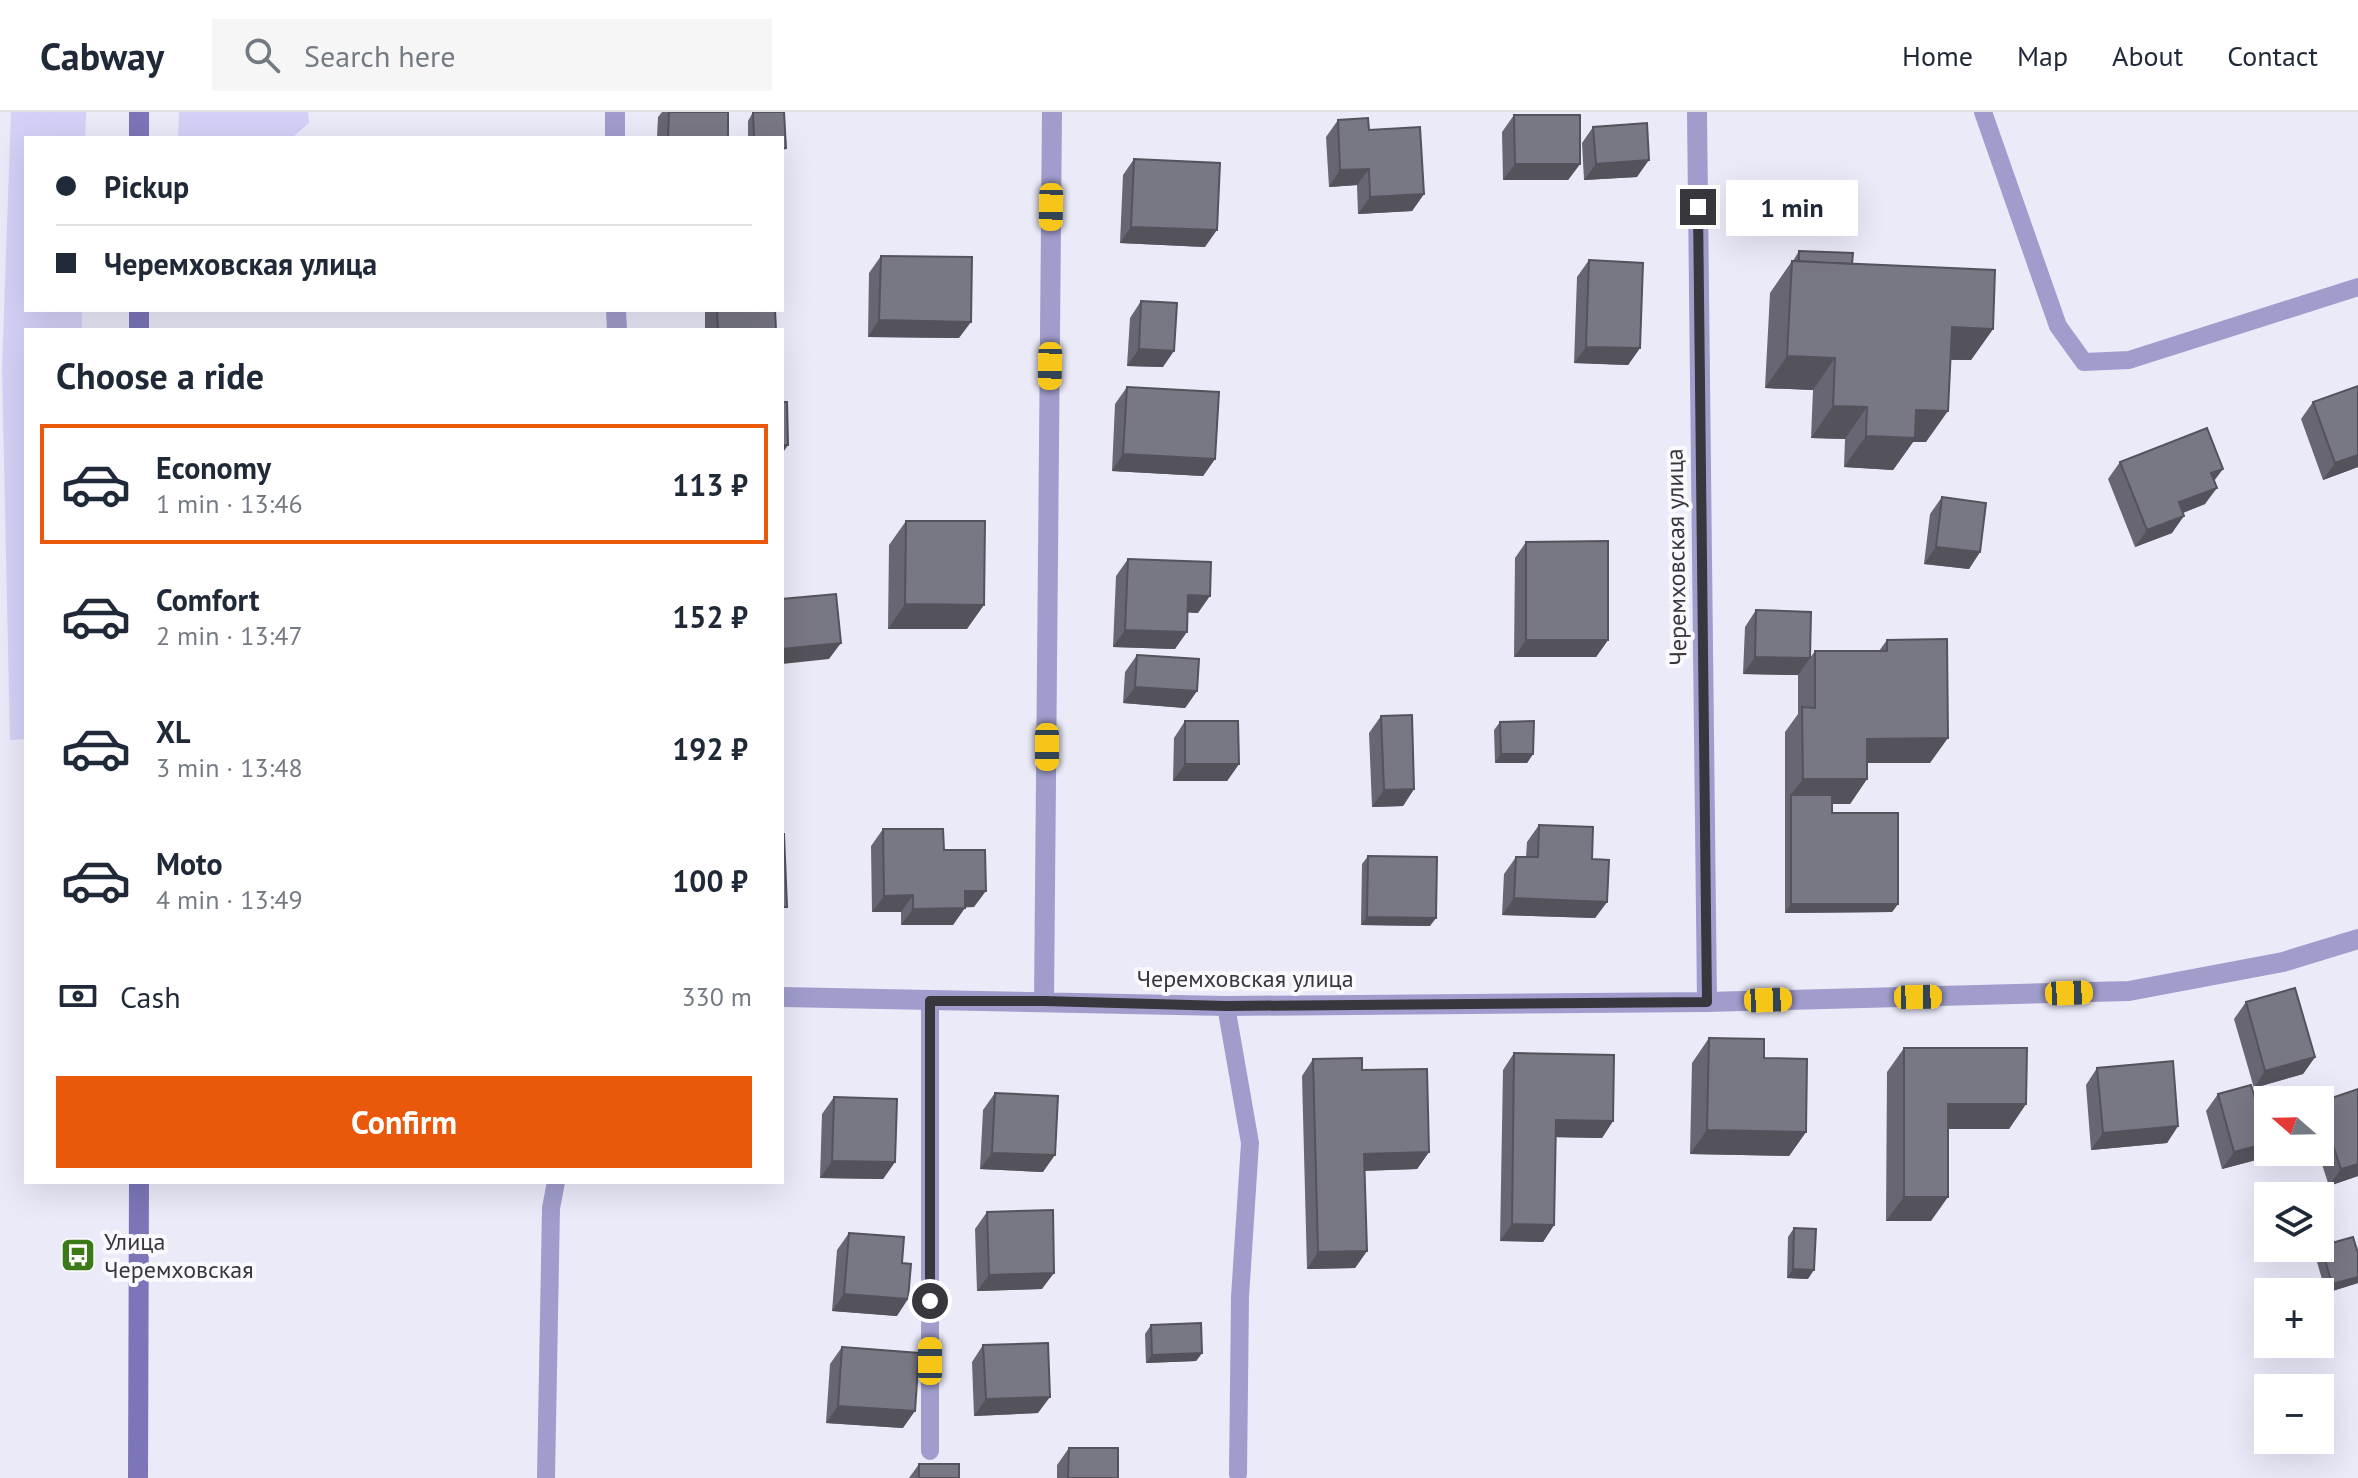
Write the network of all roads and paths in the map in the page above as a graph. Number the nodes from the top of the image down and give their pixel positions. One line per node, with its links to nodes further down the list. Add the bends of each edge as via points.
1 (139, 112): 6 (main road)
2 (615, 112): 7 (street)
3 (1052, 112): 12 (street)
4 (1697, 112): 13 (street, Черемховская улица)
5 (1983, 112): 8 (lane, via 2058,326 2084,362 2129,360)
6 (139, 136)
7 (615, 136)
8 (2358, 287)
9 (2358, 939): 13 (street, Черемховская улица, via 2283,962 2129,991)
10 (784, 997): 11 (street, Черемховская улица)
11 (930, 1001): 12 (street, Черемховская улица); 17 (lane)
12 (1044, 1001): 14 (street, Черемховская улица)
13 (1707, 1002): 14 (street, Черемховская улица)
14 (1226, 1006): 18 (lane, via 1250,1143 1240,1297)
15 (139, 1184): 19 (main road)
16 (556, 1184): 20 (lane)
17 (930, 1451)
18 (1238, 1474)
19 (138, 1478)
20 (546, 1478)

